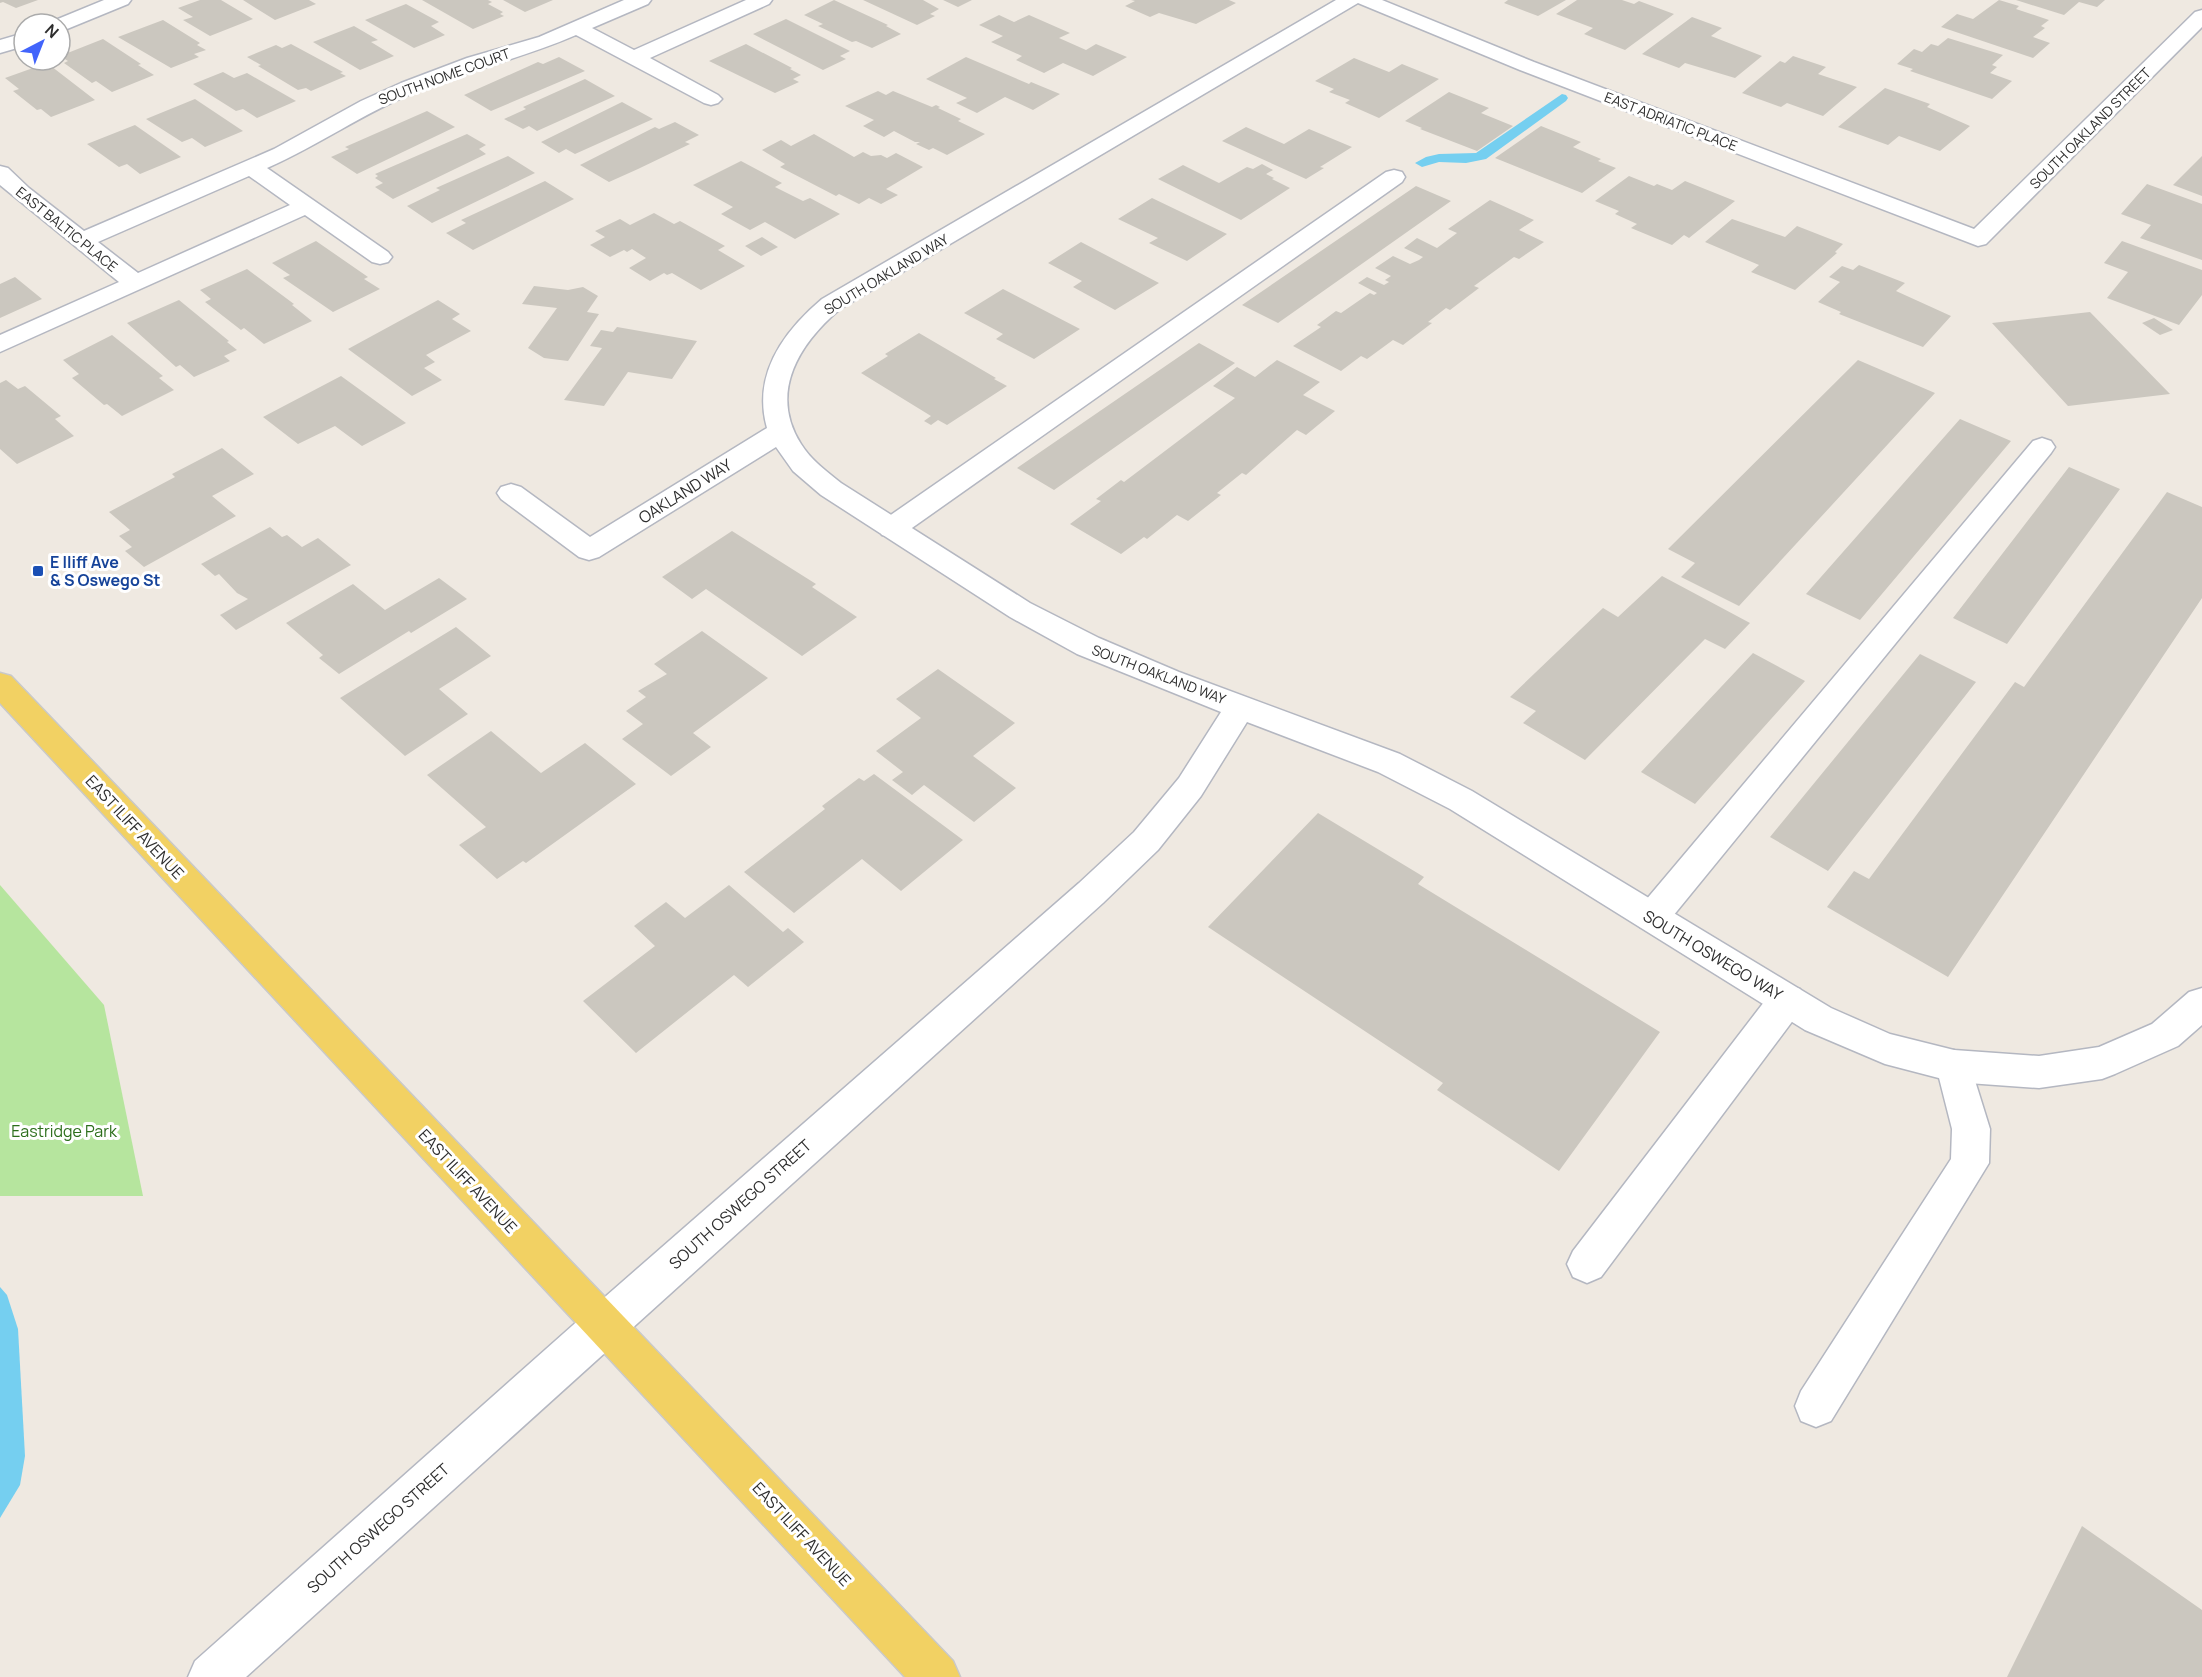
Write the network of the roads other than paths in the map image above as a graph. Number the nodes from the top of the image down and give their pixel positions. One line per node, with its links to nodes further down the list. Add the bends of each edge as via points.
1 (121, 0): 7 (street)
2 (641, 0): 8 (street, SOUTH NOME COURT)
3 (760, 0): 9 (street)
4 (1350, 0): 20 (street, SOUTH OAKLAND WAY, via 831,304 805,327 782,360 774,388)
5 (1365, 0): 15 (street, EAST ADRIATIC PLACE)
6 (2202, 16): 15 (street, SOUTH OAKLAND STREET)
7 (72, 20)
8 (577, 28): 9 (street); 11 (street, SOUTH NOME COURT, via 408,87)
9 (634, 58): 10 (street)
10 (711, 99)
11 (252, 168): 14 (street); 16 (street, SOUTH NOME COURT)
12 (0, 173): 16 (street, EAST BALTIC PLACE)
13 (1394, 177): 23 (street)
14 (306, 207): 17 (street); 18 (street)
15 (1978, 239)
16 (81, 241): 18 (street, EAST BALTIC PLACE)
17 (380, 257)
18 (135, 283): 19 (street)
19 (0, 344)
20 (780, 432): 22 (street, OAKLAND WAY, via 589,550); 23 (street, SOUTH OAKLAND WAY, via 802,465 831,489)
21 (2042, 447): 26 (street)
22 (511, 492)
23 (892, 528): 25 (street, SOUTH OAKLAND WAY, via 1020,610 1088,646)
24 (0, 684): 31 (main road, EAST ILIFF AVENUE)
25 (1242, 706): 26 (street, SOUTH OSWEGO WAY, via 1389,763 1461,801); 31 (street, SOUTH OSWEGO STREET, via 1190,787 1146,841)
26 (1652, 917): 27 (street, SOUTH OSWEGO WAY)
27 (1786, 1000): 29 (street, SOUTH OSWEGO WAY, via 1818,1019 1885,1048); 30 (street)
28 (2202, 1003): 29 (street, SOUTH OSWEGO WAY, via 2165,1035 2102,1063 2039,1072)
29 (1954, 1066): 32 (street, via 1971,1129 1970,1163)
30 (1587, 1264)
31 (604, 1324): 33 (street, SOUTH OSWEGO STREET); 34 (main road, EAST ILIFF AVENUE)
32 (1816, 1406)
33 (211, 1677)
34 (937, 1677)

